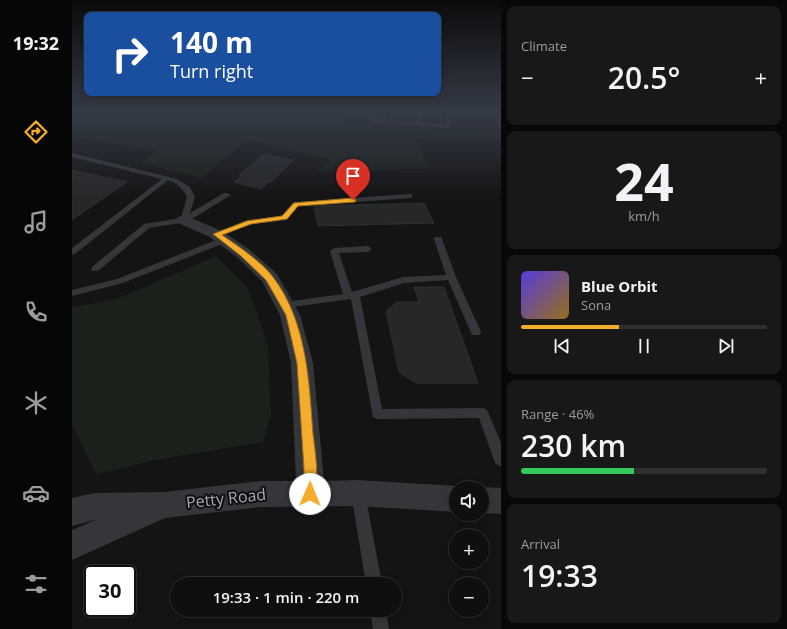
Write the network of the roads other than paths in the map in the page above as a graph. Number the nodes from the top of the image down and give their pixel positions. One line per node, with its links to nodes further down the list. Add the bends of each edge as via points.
1 (72, 155): 2 (lane)
2 (167, 178): 5 (lane, via 175,180 187,189 191,197); 9 (lane)
3 (227, 195): 5 (lane)
4 (409, 196): 6 (lane, via 296,204 284,218 250,222)
5 (184, 220): 6 (street); 10 (lane, via 147,226)
6 (220, 237): 12 (lane, via 120,281); 14 (street, via 244,254 270,278)
7 (438, 239): 11 (lane)
8 (368, 249): 13 (lane, via 334,251)
9 (72, 252)
10 (95, 269)
11 (451, 277): 13 (lane, via 403,280); 15 (lane)
12 (72, 292)
13 (351, 296): 14 (lane); 16 (lane, via 377,414 483,413)
14 (285, 305): 18 (street, via 302,363)
15 (476, 332)
16 (501, 460)
17 (358, 492): 18 (street, Petty Road); 19 (street, Petty Road); 25 (lane)
18 (310, 494): 22 (street, Petty Road, via 260,494)
19 (449, 498)
20 (489, 500): 21 (street)
21 (501, 501)
22 (164, 505): 23 (street, Petty Road, via 95,506); 24 (street, Petty Road)
23 (72, 512)
24 (72, 544)
25 (373, 577)
26 (379, 617): 27 (lane)
27 (381, 629)

